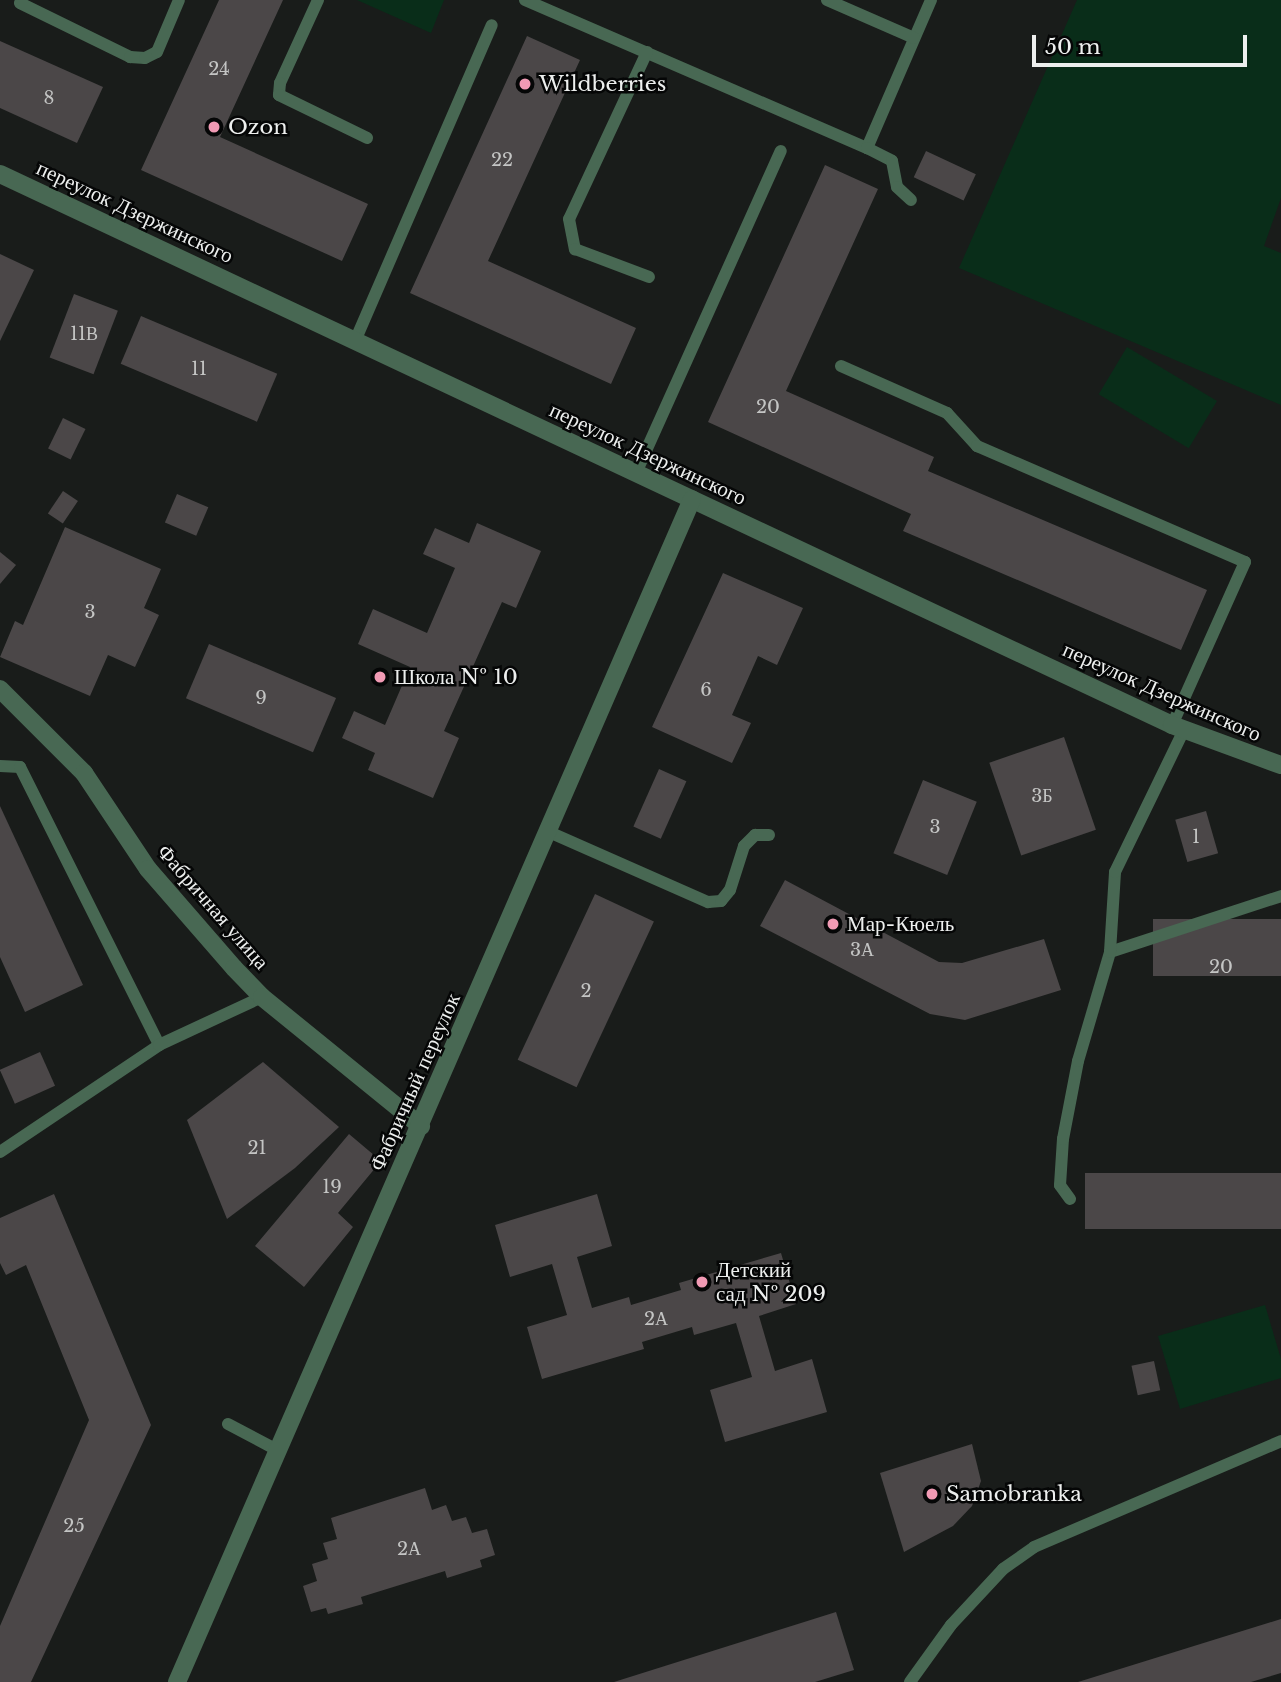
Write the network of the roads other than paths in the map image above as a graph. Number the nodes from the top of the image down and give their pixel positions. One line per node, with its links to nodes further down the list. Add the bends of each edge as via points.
1 (178, 0): 6 (lane, via 157,52 145,58 131,57)
2 (318, 0): 10 (lane, via 280,83 279,96)
3 (525, 0): 9 (lane)
4 (827, 0): 8 (lane)
5 (930, 0): 8 (lane)
6 (20, 3)
7 (492, 25): 16 (lane)
8 (914, 38): 11 (lane)
9 (647, 52): 11 (lane); 15 (lane, via 569,219 569,236 575,249)
10 (367, 138)
11 (867, 148): 14 (lane, via 892,161 897,187)
12 (781, 151): 18 (lane)
13 (0, 174): 16 (street, переулок Дзержинского)
14 (911, 200)
15 (649, 277)
16 (355, 341): 18 (street, переулок Дзержинского)
17 (841, 366): 21 (lane, via 947,413 977,446 1245,562)
18 (636, 473): 19 (street, переулок Дзержинского)
19 (692, 499): 21 (street, переулок Дзержинского); 24 (street, Фабричный переулок)
20 (0, 689): 28 (street, Фабричная улица, via 84,773 148,869)
21 (1178, 728): 22 (street, переулок Дзержинского); 27 (lane, via 1115,872)
22 (1281, 765)
23 (0, 766): 29 (lane, via 20,767)
24 (549, 832): 25 (lane, via 708,902 721,901 730,890 744,846 755,835); 30 (street, Фабричный переулок)
25 (769, 835)
26 (1281, 896): 27 (lane)
27 (1110, 952): 32 (lane, via 1078,1061 1063,1139 1060,1185)
28 (262, 997): 29 (lane); 30 (street, Фабричная улица)
29 (159, 1045): 31 (lane)
30 (421, 1126): 35 (street, Фабричный переулок)
31 (0, 1152)
32 (1070, 1199)
33 (228, 1424): 35 (lane)
34 (1281, 1440): 37 (lane, via 1034,1547 1003,1569 951,1625)
35 (279, 1451): 36 (street, Фабричный переулок)
36 (177, 1682)
37 (910, 1682)

